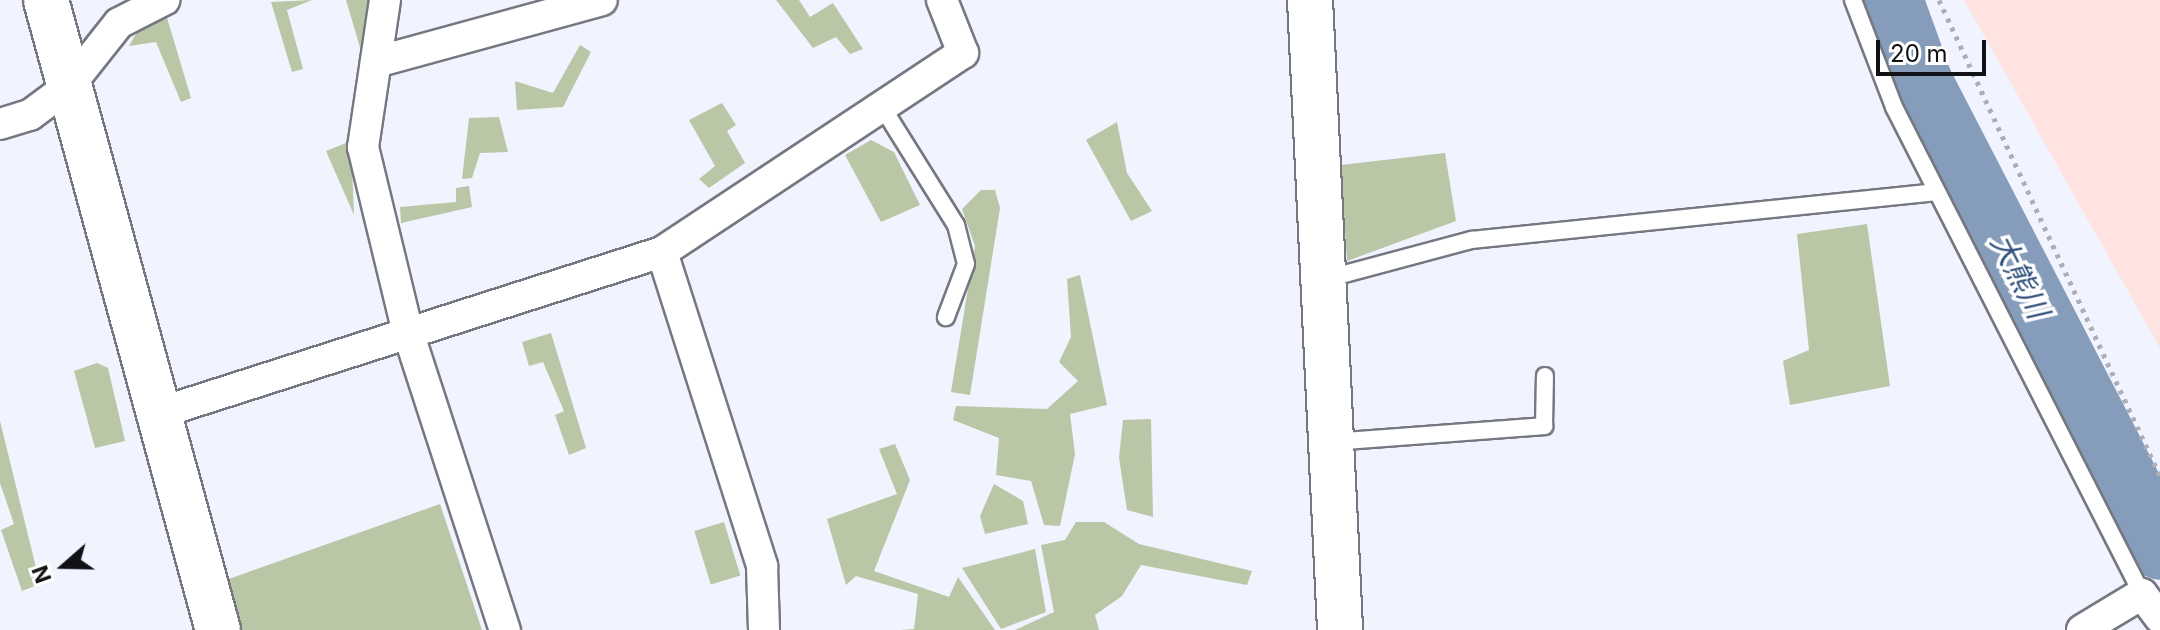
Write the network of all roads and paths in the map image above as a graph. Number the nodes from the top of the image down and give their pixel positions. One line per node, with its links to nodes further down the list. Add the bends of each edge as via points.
1 (46, 0): 10 (street)
2 (164, 0): 10 (street, via 119,23)
3 (385, 0): 9 (street)
4 (602, 0): 9 (street)
5 (942, 0): 11 (street, via 963,53)
6 (1310, 0): 15 (street)
7 (1853, 0): 13 (lane)
8 (1939, 0): 21 (path)
9 (376, 62): 17 (street, via 363,147)
10 (69, 86): 12 (street, via 30,115); 19 (street)
11 (881, 105): 14 (street); 16 (lane, via 956,225 966,264)
12 (0, 124)
13 (1937, 192): 15 (lane, via 1472,240); 22 (lane)
14 (662, 252): 17 (street); 25 (street, via 762,566)
15 (1325, 279): 20 (street)
16 (946, 317)
17 (407, 329): 19 (street); 24 (street)
18 (1545, 376): 20 (lane, via 1544,426)
19 (159, 413): 23 (street)
20 (1332, 442): 26 (street)
21 (2160, 476)
22 (2151, 606): 27 (street)
23 (218, 630)
24 (505, 630)
25 (764, 630)
26 (1340, 630)
27 (2082, 630)

